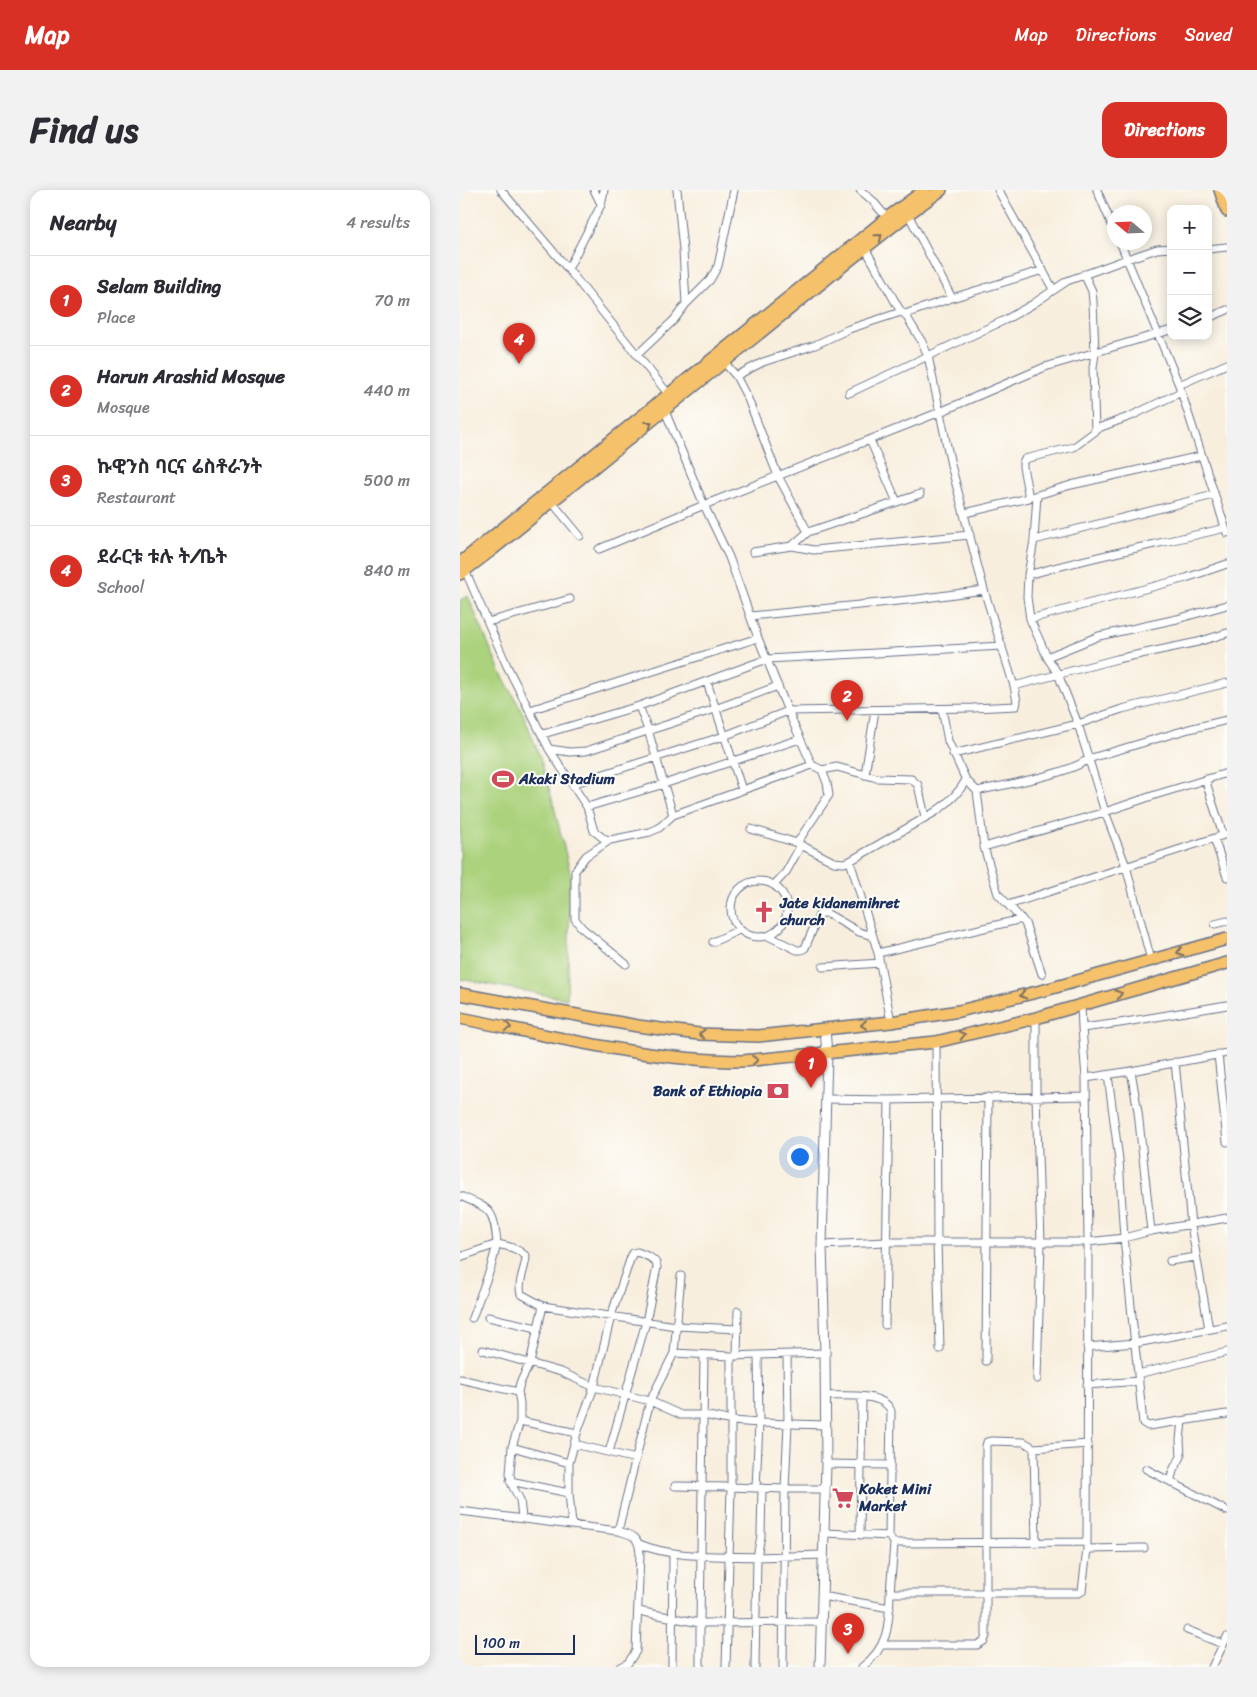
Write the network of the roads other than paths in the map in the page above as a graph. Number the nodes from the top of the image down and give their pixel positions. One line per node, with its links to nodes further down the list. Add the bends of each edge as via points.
1 (501, 190): 23 (street)
2 (594, 190): 12 (street)
3 (604, 190): 12 (street)
4 (677, 190): 28 (street)
5 (734, 190): 28 (street, via 718,266 710,280)
6 (925, 190): 16 (main road)
7 (941, 190): 14 (main road)
8 (998, 190): 24 (street)
9 (1097, 190): 15 (street)
10 (1220, 190): 13 (main road)
11 (864, 191): 16 (street)
12 (601, 204): 23 (street)
13 (1227, 212)
14 (908, 214): 18 (main road, one-way to 14); 27 (street)
15 (1107, 214)
16 (887, 218): 42 (main road)
17 (1227, 247): 20 (street)
18 (865, 248): 30 (street); 37 (main road)
19 (1167, 248): 22 (street)
20 (1212, 249)
21 (1123, 250): 22 (street)
22 (1127, 259): 25 (street); 33 (street)
23 (568, 269): 35 (street)
24 (1043, 270): 26 (street); 27 (street)
25 (1084, 274): 26 (street); 34 (street, via 1092,291)
26 (1053, 289): 36 (street, via 1005,320)
27 (952, 298): 30 (street)
28 (686, 304): 35 (street)
29 (1227, 310): 31 (street)
30 (903, 313): 36 (street); 39 (street, via 849,329 815,345 763,362)
31 (1212, 316)
32 (1167, 331): 33 (street)
33 (1158, 334): 34 (street); 40 (street)
34 (1095, 353): 44 (street, via 1045,367); 45 (street)
35 (637, 355): 42 (street)
36 (928, 356): 41 (street); 44 (street)
37 (724, 362): 39 (street); 42 (main road)
38 (1227, 364): 40 (street)
39 (736, 376): 48 (street)
40 (1180, 389): 45 (street); 47 (street)
41 (849, 393)
42 (672, 399): 43 (main road); 65 (main road)
43 (665, 411): 52 (main road, one-way to 43); 54 (street)
44 (940, 412): 46 (street); 55 (street)
45 (1095, 431): 51 (street, via 1069,449 1025,459 1023,467)
46 (870, 440): 48 (street); 53 (street)
47 (1201, 456): 50 (street); 51 (street)
48 (778, 476): 54 (street); 57 (street)
49 (920, 494): 53 (street)
50 (1214, 495): 56 (street); 60 (street)
51 (1033, 496): 55 (street); 60 (street)
52 (551, 502): 59 (street); 65 (main road)
53 (897, 502): 57 (street)
54 (704, 505): 62 (street); 70 (street, via 729,557)
55 (965, 513): 58 (street)
56 (1226, 531): 66 (street, via 1075,561)
57 (808, 532): 61 (street)
58 (970, 534): 61 (street, via 814,550); 67 (street)
59 (580, 536)
60 (1034, 540): 66 (street)
61 (792, 546): 63 (street)
62 (599, 549)
63 (753, 552)
64 (1227, 564): 71 (street)
65 (462, 569): 72 (street)
66 (1028, 575): 71 (street)
67 (984, 590): 70 (street); 75 (street)
68 (570, 599): 72 (street)
69 (1227, 605): 76 (street, via 1099,636)
70 (751, 616): 74 (street)
71 (1030, 619): 76 (street)
72 (488, 622): 86 (street)
73 (1227, 633): 78 (street)
74 (758, 638): 77 (street); 86 (street)
75 (1002, 646): 77 (street); 82 (street)
76 (1047, 657): 78 (street)
77 (767, 659): 79 (street); 81 (street)
78 (1058, 674): 82 (street); 90 (street)
79 (706, 682): 83 (street); 84 (street)
80 (1227, 683): 90 (street, via 1122,709)
81 (778, 686): 84 (street); 88 (street)
82 (1014, 686): 85 (street, via 1017,702 1013,707)
83 (639, 706): 91 (street); 92 (street)
84 (715, 709): 91 (street); 93 (street)
85 (942, 709): 87 (street); 96 (street)
86 (530, 710): 92 (street)
87 (874, 710): 88 (street); 103 (street)
88 (788, 711): 93 (street); 94 (street)
89 (1227, 720): 98 (street)
90 (1078, 724): 96 (street); 98 (street)
91 (648, 730): 95 (street, via 586,751); 97 (street)
92 (543, 734): 95 (street)
93 (724, 736): 97 (street); 99 (street)
94 (800, 739): 99 (street); 100 (street)
95 (549, 749): 106 (street)
96 (953, 754): 105 (street)
97 (656, 758): 106 (street); 107 (street)
98 (1088, 759): 109 (street, via 1063,770); 111 (street)
99 (732, 761): 107 (street); 108 (street)
100 (812, 765): 101 (street); 108 (street)
101 (822, 770): 103 (street, via 844,768); 118 (street, via 829,795)
102 (1227, 773): 104 (street)
103 (865, 775): 113 (street, via 916,781)
104 (1205, 779): 111 (street); 115 (street)
105 (966, 780): 109 (street); 113 (street, via 943,807)
106 (572, 784): 110 (street)
107 (664, 784): 110 (street); 112 (street)
108 (742, 790): 112 (street)
109 (977, 790): 119 (street)
110 (587, 807): 117 (street, via 594,832)
111 (1105, 812): 119 (street); 121 (street)
112 (673, 815): 117 (street, via 650,832)
113 (925, 817): 120 (street)
114 (751, 828): 118 (street)
115 (1225, 834): 116 (street)
116 (1214, 838): 121 (street); 122 (street)
117 (610, 840): 137 (street, via 586,856 575,871 575,919)
118 (799, 844): 120 (street, via 834,862); 123 (street, via 786,872)
119 (984, 847): 124 (street, via 998,894)
120 (850, 861): 130 (street)
121 (1126, 866): 124 (street); 134 (street)
122 (1227, 877)
123 (774, 885): 128 (street, via 754,881 737,891 730,911); 129 (street, via 782,893 787,913 784,923)
124 (1008, 905): 125 (street)
125 (1022, 919): 133 (street); 139 (street)
126 (1227, 921): 127 (street)
127 (1214, 924)
128 (739, 930): 129 (street, via 748,936); 132 (street)
129 (768, 936): 130 (street, via 801,950 822,913)
130 (873, 936): 133 (street)
131 (1227, 939): 134 (main road, one-way to 134)
132 (713, 942)
133 (878, 953): 135 (street)
134 (1151, 960): 145 (main road, one-way to 145, via 969,1009)
135 (880, 963): 138 (street); 145 (street)
136 (1227, 963): 141 (main road, one-way to 136)
137 (626, 964)
138 (823, 967)
139 (1042, 974)
140 (460, 994): 147 (main road, one-way to 140, via 758,1036 699,1034)
141 (1080, 1005): 144 (main road); 146 (street)
142 (1227, 1005): 146 (street)
143 (460, 1018): 149 (main road, one-way to 149, via 683,1058 743,1061)
144 (1036, 1018): 148 (main road, one-way to 144); 159 (street)
145 (891, 1022): 147 (main road, one-way to 147)
146 (1082, 1028): 155 (street)
147 (825, 1030): 149 (street)
148 (936, 1042): 149 (main road); 158 (street)
149 (827, 1053): 160 (street)
150 (1227, 1053): 151 (street)
151 (1218, 1054): 152 (street); 162 (street)
152 (1175, 1062): 153 (street); 165 (street)
153 (1131, 1071): 154 (street); 166 (street)
154 (1108, 1075): 155 (street); 167 (street, via 1119,1160)
155 (1086, 1078): 156 (street)
156 (1086, 1096): 159 (street); 171 (street)
157 (988, 1097): 158 (street); 159 (street); 172 (street)
158 (937, 1098): 161 (street); 169 (street)
159 (1036, 1098): 170 (street)
160 (825, 1099): 161 (street); 174 (street)
161 (888, 1100): 168 (street)
162 (1227, 1142)
163 (460, 1196): 173 (street, via 488,1209 495,1224)
164 (1227, 1218): 165 (street)
165 (1191, 1224): 166 (street); 176 (street)
166 (1151, 1232): 167 (street)
167 (1124, 1238): 171 (street); 191 (street)
168 (886, 1242): 169 (street); 174 (street); 185 (street)
169 (937, 1242): 172 (street); 193 (street)
170 (1041, 1242): 171 (street); 172 (street); 206 (street)
171 (1088, 1242): 192 (street)
172 (988, 1243): 202 (street)
173 (497, 1244): 175 (street); 179 (street, via 513,1247 526,1256 519,1289 521,1294); 183 (street)
174 (822, 1245): 197 (street)
175 (460, 1257)
176 (1196, 1257): 177 (street); 190 (street)
177 (1170, 1261)
178 (681, 1276): 186 (street)
179 (543, 1306): 181 (street); 188 (street)
180 (738, 1311): 189 (street)
181 (611, 1316): 184 (street); 184 (street, via 631,1257 637,1252 657,1263); 208 (street)
182 (488, 1317): 188 (street)
183 (472, 1318)
184 (646, 1322): 186 (street); 210 (street)
185 (885, 1324)
186 (676, 1326): 189 (street); 196 (street)
187 (1227, 1326): 190 (street)
188 (537, 1328): 203 (street)
189 (738, 1329): 201 (street)
190 (1208, 1329): 191 (street)
191 (1136, 1343): 192 (street); 204 (street)
192 (1087, 1346): 207 (street)
193 (940, 1349)
194 (483, 1350): 203 (street)
195 (1227, 1352): 204 (street)
196 (674, 1353): 200 (street); 213 (street)
197 (825, 1353): 199 (street); 211 (street)
198 (758, 1355): 199 (street); 201 (street); 219 (street)
199 (787, 1355): 220 (street)
200 (704, 1356): 201 (street); 215 (street)
201 (734, 1356): 217 (street)
202 (986, 1361)
203 (530, 1363): 208 (street); 209 (street)
204 (1139, 1377): 207 (street); 218 (street, via 1143,1423 1146,1426)
205 (460, 1379): 209 (street)
206 (1037, 1379)
207 (1087, 1385): 224 (street)
208 (594, 1387): 210 (street); 222 (street)
209 (518, 1392): 216 (street)
210 (626, 1395): 213 (street); 227 (street)
211 (826, 1396): 212 (street); 221 (street)
212 (862, 1397): 231 (street); 232 (street, via 880,1400 889,1406)
213 (650, 1401): 215 (street, via 681,1415); 228 (street)
214 (1227, 1414): 218 (street)
215 (704, 1415): 217 (street); 237 (street)
216 (520, 1421): 222 (street); 225 (street)
217 (732, 1421): 219 (street); 238 (street)
218 (1182, 1421): 235 (street, via 1181,1457)
219 (759, 1423): 220 (street); 239 (street)
220 (788, 1424): 221 (street); 240 (street)
221 (826, 1425): 230 (street)
222 (577, 1433): 223 (street)
223 (574, 1444): 227 (street); 229 (street)
224 (1088, 1444): 226 (street); 255 (street)
225 (512, 1447): 229 (street); 234 (street)
226 (1034, 1448): 252 (street); 254 (street, via 1024,1442 987,1442)
227 (609, 1452): 228 (street)
228 (636, 1459): 247 (street)
229 (569, 1462): 242 (street)
230 (826, 1464): 231 (street); 241 (street)
231 (862, 1464): 232 (street); 249 (street)
232 (890, 1465): 250 (street)
233 (1146, 1469): 235 (street)
234 (510, 1481): 242 (street); 245 (street, via 520,1500)
235 (1170, 1482): 244 (street)
236 (675, 1486): 237 (street)
237 (702, 1486): 238 (street); 258 (street)
238 (731, 1487): 239 (street); 260 (street)
239 (759, 1488): 240 (street); 262 (street, via 761,1536)
240 (785, 1489): 241 (street); 261 (street)
241 (826, 1489): 248 (street)
242 (569, 1493): 246 (street)
243 (460, 1511): 245 (street)
244 (1227, 1511)
245 (522, 1518): 246 (street)
246 (572, 1525): 247 (street)
247 (618, 1531): 253 (street, via 629,1534)
248 (824, 1533): 249 (street); 259 (street)
249 (860, 1535): 250 (street)
250 (889, 1536): 251 (street)
251 (894, 1543): 254 (street); 263 (street)
252 (1036, 1543): 254 (street); 255 (street)
253 (639, 1544): 257 (street); 267 (street)
254 (985, 1544): 264 (street)
255 (1087, 1546): 256 (street); 264 (street, via 1084,1586 1079,1593)
256 (1144, 1548)
257 (673, 1553): 258 (street); 268 (street)
258 (700, 1555): 260 (street); 271 (street)
259 (823, 1555): 261 (street); 265 (street)
260 (729, 1556): 262 (street); 272 (street)
261 (784, 1556): 262 (street); 269 (street)
262 (757, 1557): 273 (street)
263 (890, 1593): 264 (street); 266 (street)
264 (986, 1593): 276 (street, via 986,1636 982,1644)
265 (822, 1596): 266 (street); 270 (street)
266 (890, 1608): 276 (street, via 889,1627)
267 (638, 1611): 268 (street); 277 (street, via 636,1651 628,1663)
268 (672, 1618): 271 (street); 278 (street)
269 (783, 1622): 270 (street); 273 (street); 282 (street)
270 (822, 1622): 283 (street)
271 (700, 1623): 272 (street); 279 (street)
272 (727, 1623): 273 (street); 280 (street)
273 (756, 1623): 281 (street)
274 (1187, 1630): 275 (street)
275 (1225, 1641): 285 (street)
276 (882, 1645): 284 (street)
277 (620, 1667)
278 (672, 1667)
279 (700, 1667)
280 (726, 1667)
281 (755, 1667)
282 (783, 1667)
283 (820, 1667)
284 (862, 1667)
285 (1212, 1667)

